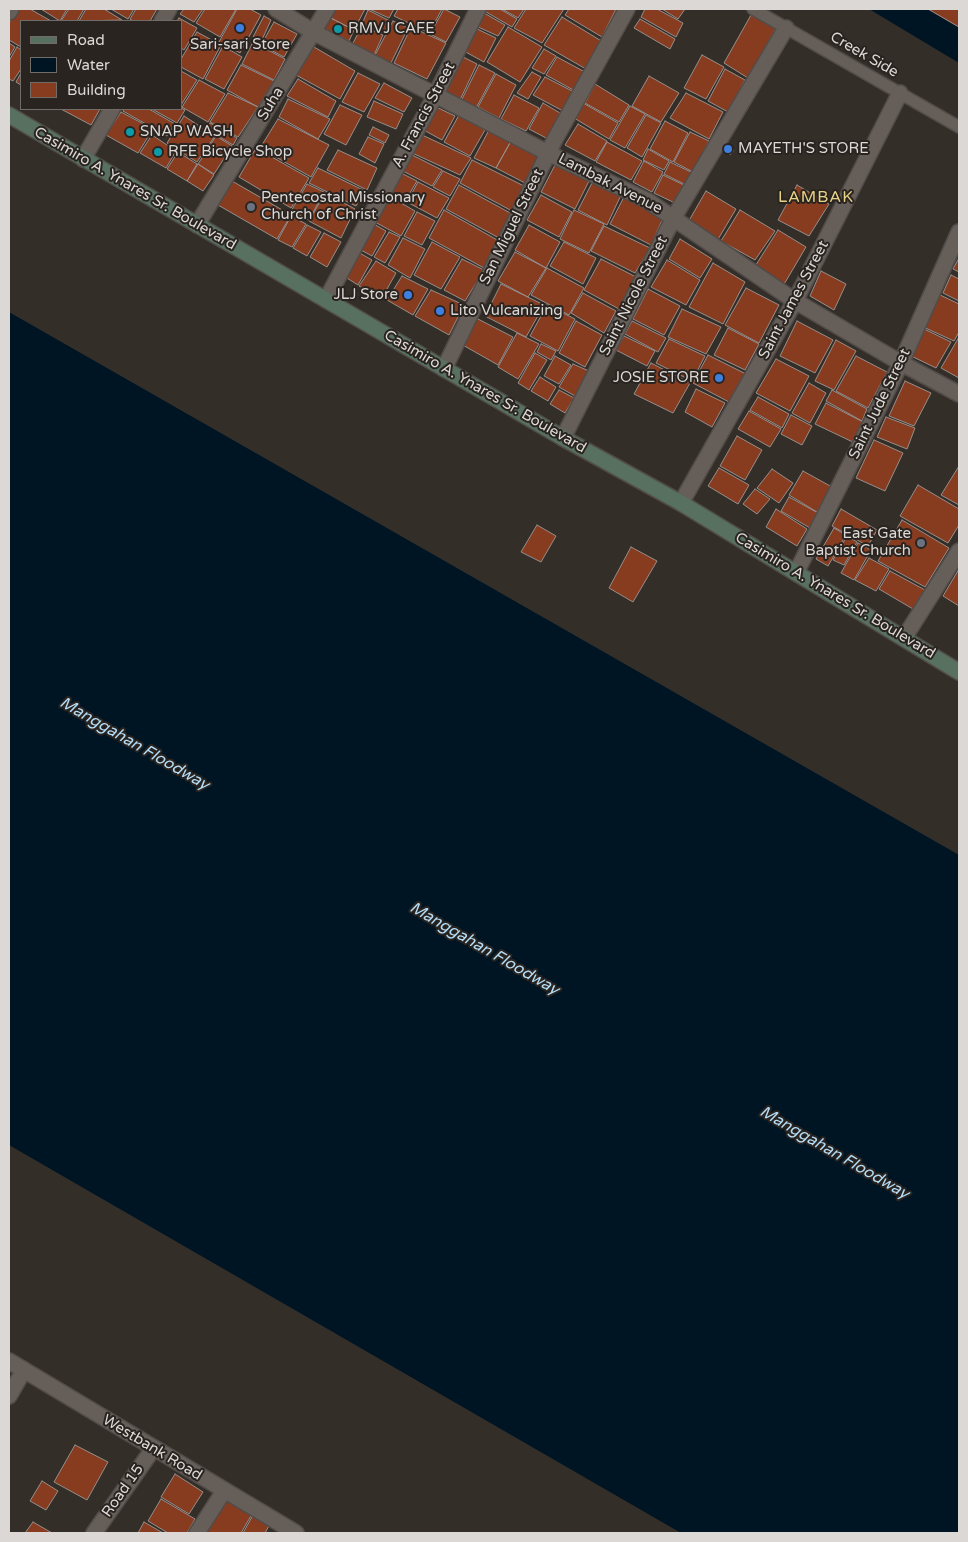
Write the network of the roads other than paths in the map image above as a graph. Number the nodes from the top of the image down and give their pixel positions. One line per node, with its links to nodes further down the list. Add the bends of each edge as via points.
1 (169, 9): 7 (street)
2 (276, 9): 9 (street, Lambak Avenue)
3 (328, 9): 9 (street, Suha)
4 (478, 9): 11 (street, A. Francis Street)
5 (627, 9): 15 (street, San Miguel Street)
6 (753, 9): 8 (lane, Creek Side)
7 (163, 20)
8 (786, 28): 10 (lane, Creek Side); 17 (street, Saint Nicole Street)
9 (314, 32): 11 (street, Lambak Avenue); 18 (street, Suha)
10 (900, 93): 14 (lane, Creek Side); 21 (street, Saint James Street)
11 (436, 94): 15 (street, Lambak Avenue); 20 (street, A. Francis Street)
12 (111, 110): 16 (street)
13 (9, 115): 16 (main road, Casimiro A. Ynares Sr. Boulevard)
14 (959, 127)
15 (548, 153): 17 (street, Lambak Avenue); 23 (street, San Miguel Street)
16 (83, 158): 18 (main road, Casimiro A. Ynares Sr. Boulevard)
17 (674, 217): 21 (street, Lambak Avenue); 25 (street, Saint Nicole Street)
18 (197, 225): 20 (main road, Casimiro A. Ynares Sr. Boulevard)
19 (959, 232): 22 (street, Saint Jude Street)
20 (326, 300): 23 (main road, Casimiro A. Ynares Sr. Boulevard)
21 (795, 300): 22 (street, Lambak Avenue); 26 (street, Saint James Street)
22 (901, 363): 24 (street, Lambak Avenue); 28 (street, Saint Jude Street)
23 (444, 369): 25 (main road, Casimiro A. Ynares Sr. Boulevard)
24 (959, 394)
25 (563, 438): 26 (main road, Casimiro A. Ynares Sr. Boulevard)
26 (681, 503): 28 (main road, Casimiro A. Ynares Sr. Boulevard)
27 (959, 550): 29 (street)
28 (796, 573): 29 (main road, Casimiro A. Ynares Sr. Boulevard)
29 (904, 638): 30 (main road, Casimiro A. Ynares Sr. Boulevard)
30 (959, 672)
31 (9, 1361): 32 (street, Westbank Road)
32 (24, 1370): 33 (street); 34 (street, Westbank Road)
33 (9, 1396)
34 (152, 1449): 35 (street, Westbank Road); 36 (street, Road 15)
35 (224, 1491): 37 (street); 38 (street, Westbank Road)
36 (94, 1533)
37 (197, 1533)
38 (296, 1533)

